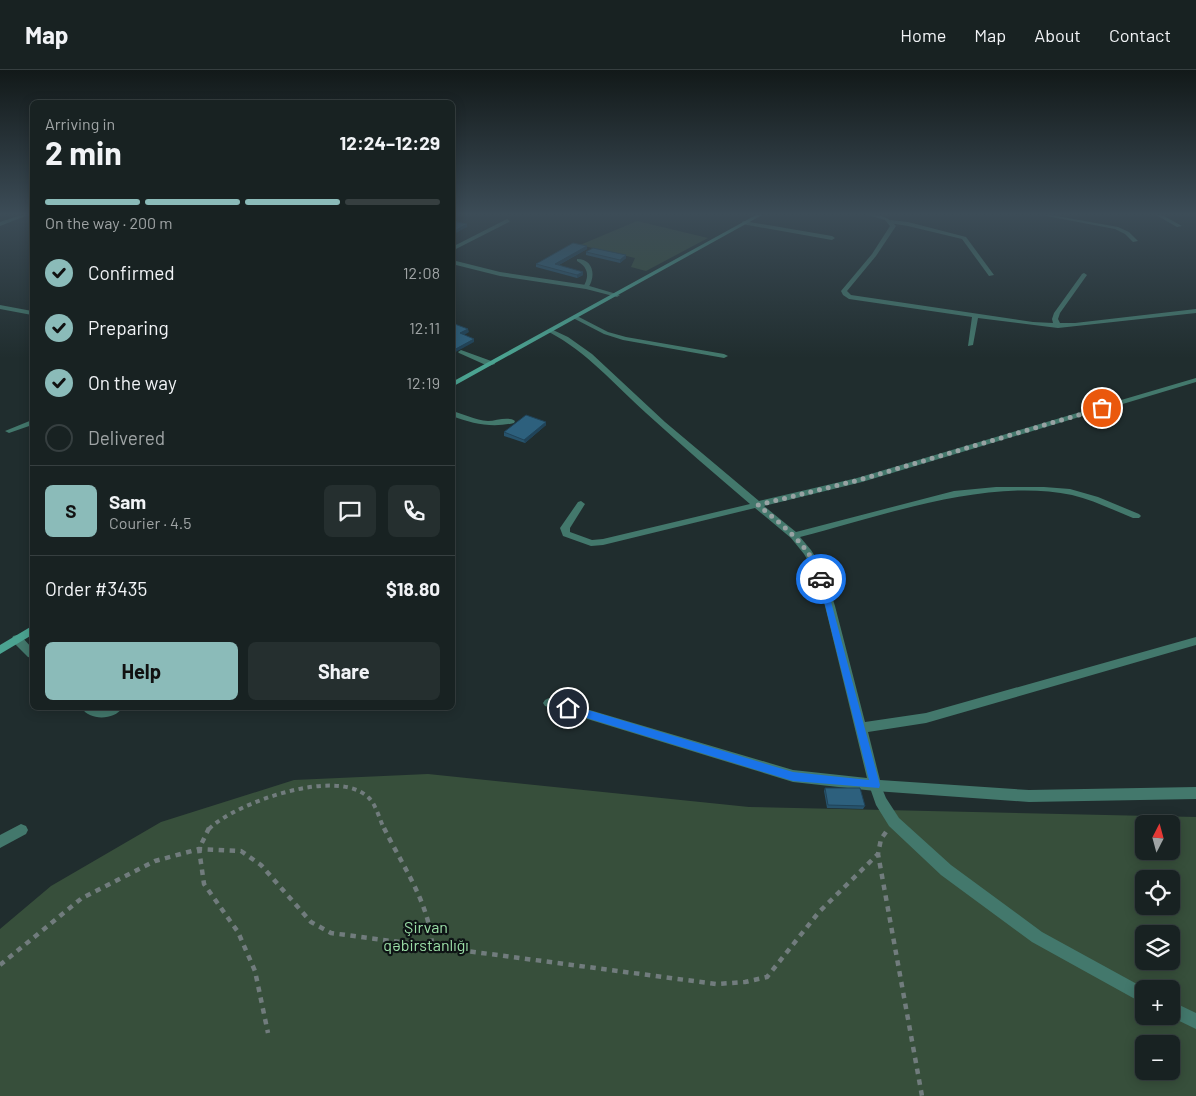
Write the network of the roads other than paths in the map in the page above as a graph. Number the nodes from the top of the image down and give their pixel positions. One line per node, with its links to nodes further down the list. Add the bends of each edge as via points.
1 (456, 263): 8 (street, via 500,274)
2 (587, 263): 8 (street, via 591,278)
3 (674, 263): 9 (main road)
4 (867, 263): 13 (street, via 844,291 845,294 863,300)
5 (983, 263): 6 (street)
6 (991, 274)
7 (1084, 274): 15 (street, via 1057,313)
8 (586, 287): 9 (street)
9 (617, 295): 14 (main road)
10 (0, 307): 12 (street)
11 (1196, 311): 15 (street)
12 (30, 313)
13 (975, 316): 15 (street); 17 (street)
14 (575, 318): 16 (main road); 19 (street, via 625,339)
15 (1058, 326)
16 (550, 331): 20 (main road); 28 (street, via 584,349 643,407)
17 (970, 345)
18 (461, 352): 20 (street)
19 (724, 356)
20 (491, 364): 22 (main road)
21 (1196, 380): 28 (street, via 859,480)
22 (455, 383)
23 (455, 414): 24 (street, via 479,424)
24 (511, 421)
25 (30, 423): 26 (street)
26 (9, 431)
27 (581, 504): 28 (street, via 565,528 566,534 591,543)
28 (758, 505): 30 (street)
29 (1136, 516): 30 (street, via 1072,492 973,492 954,494)
30 (794, 536): 39 (street, via 818,569)
31 (30, 631): 32 (main road)
32 (17, 639): 34 (main road); 35 (street)
33 (1196, 642): 39 (street, via 926,718)
34 (0, 650)
35 (30, 652)
36 (549, 702): 40 (street, via 793,776)
37 (91, 710): 38 (street, via 105,713)
38 (112, 710)
39 (861, 728): 40 (street)
40 (875, 785): 41 (street, via 1029,796); 44 (street, via 894,822 946,870 1037,937)
41 (1196, 793)
42 (21, 830): 43 (street)
43 (0, 842)
44 (1135, 991)
45 (1180, 1014): 46 (street)
46 (1196, 1021)

